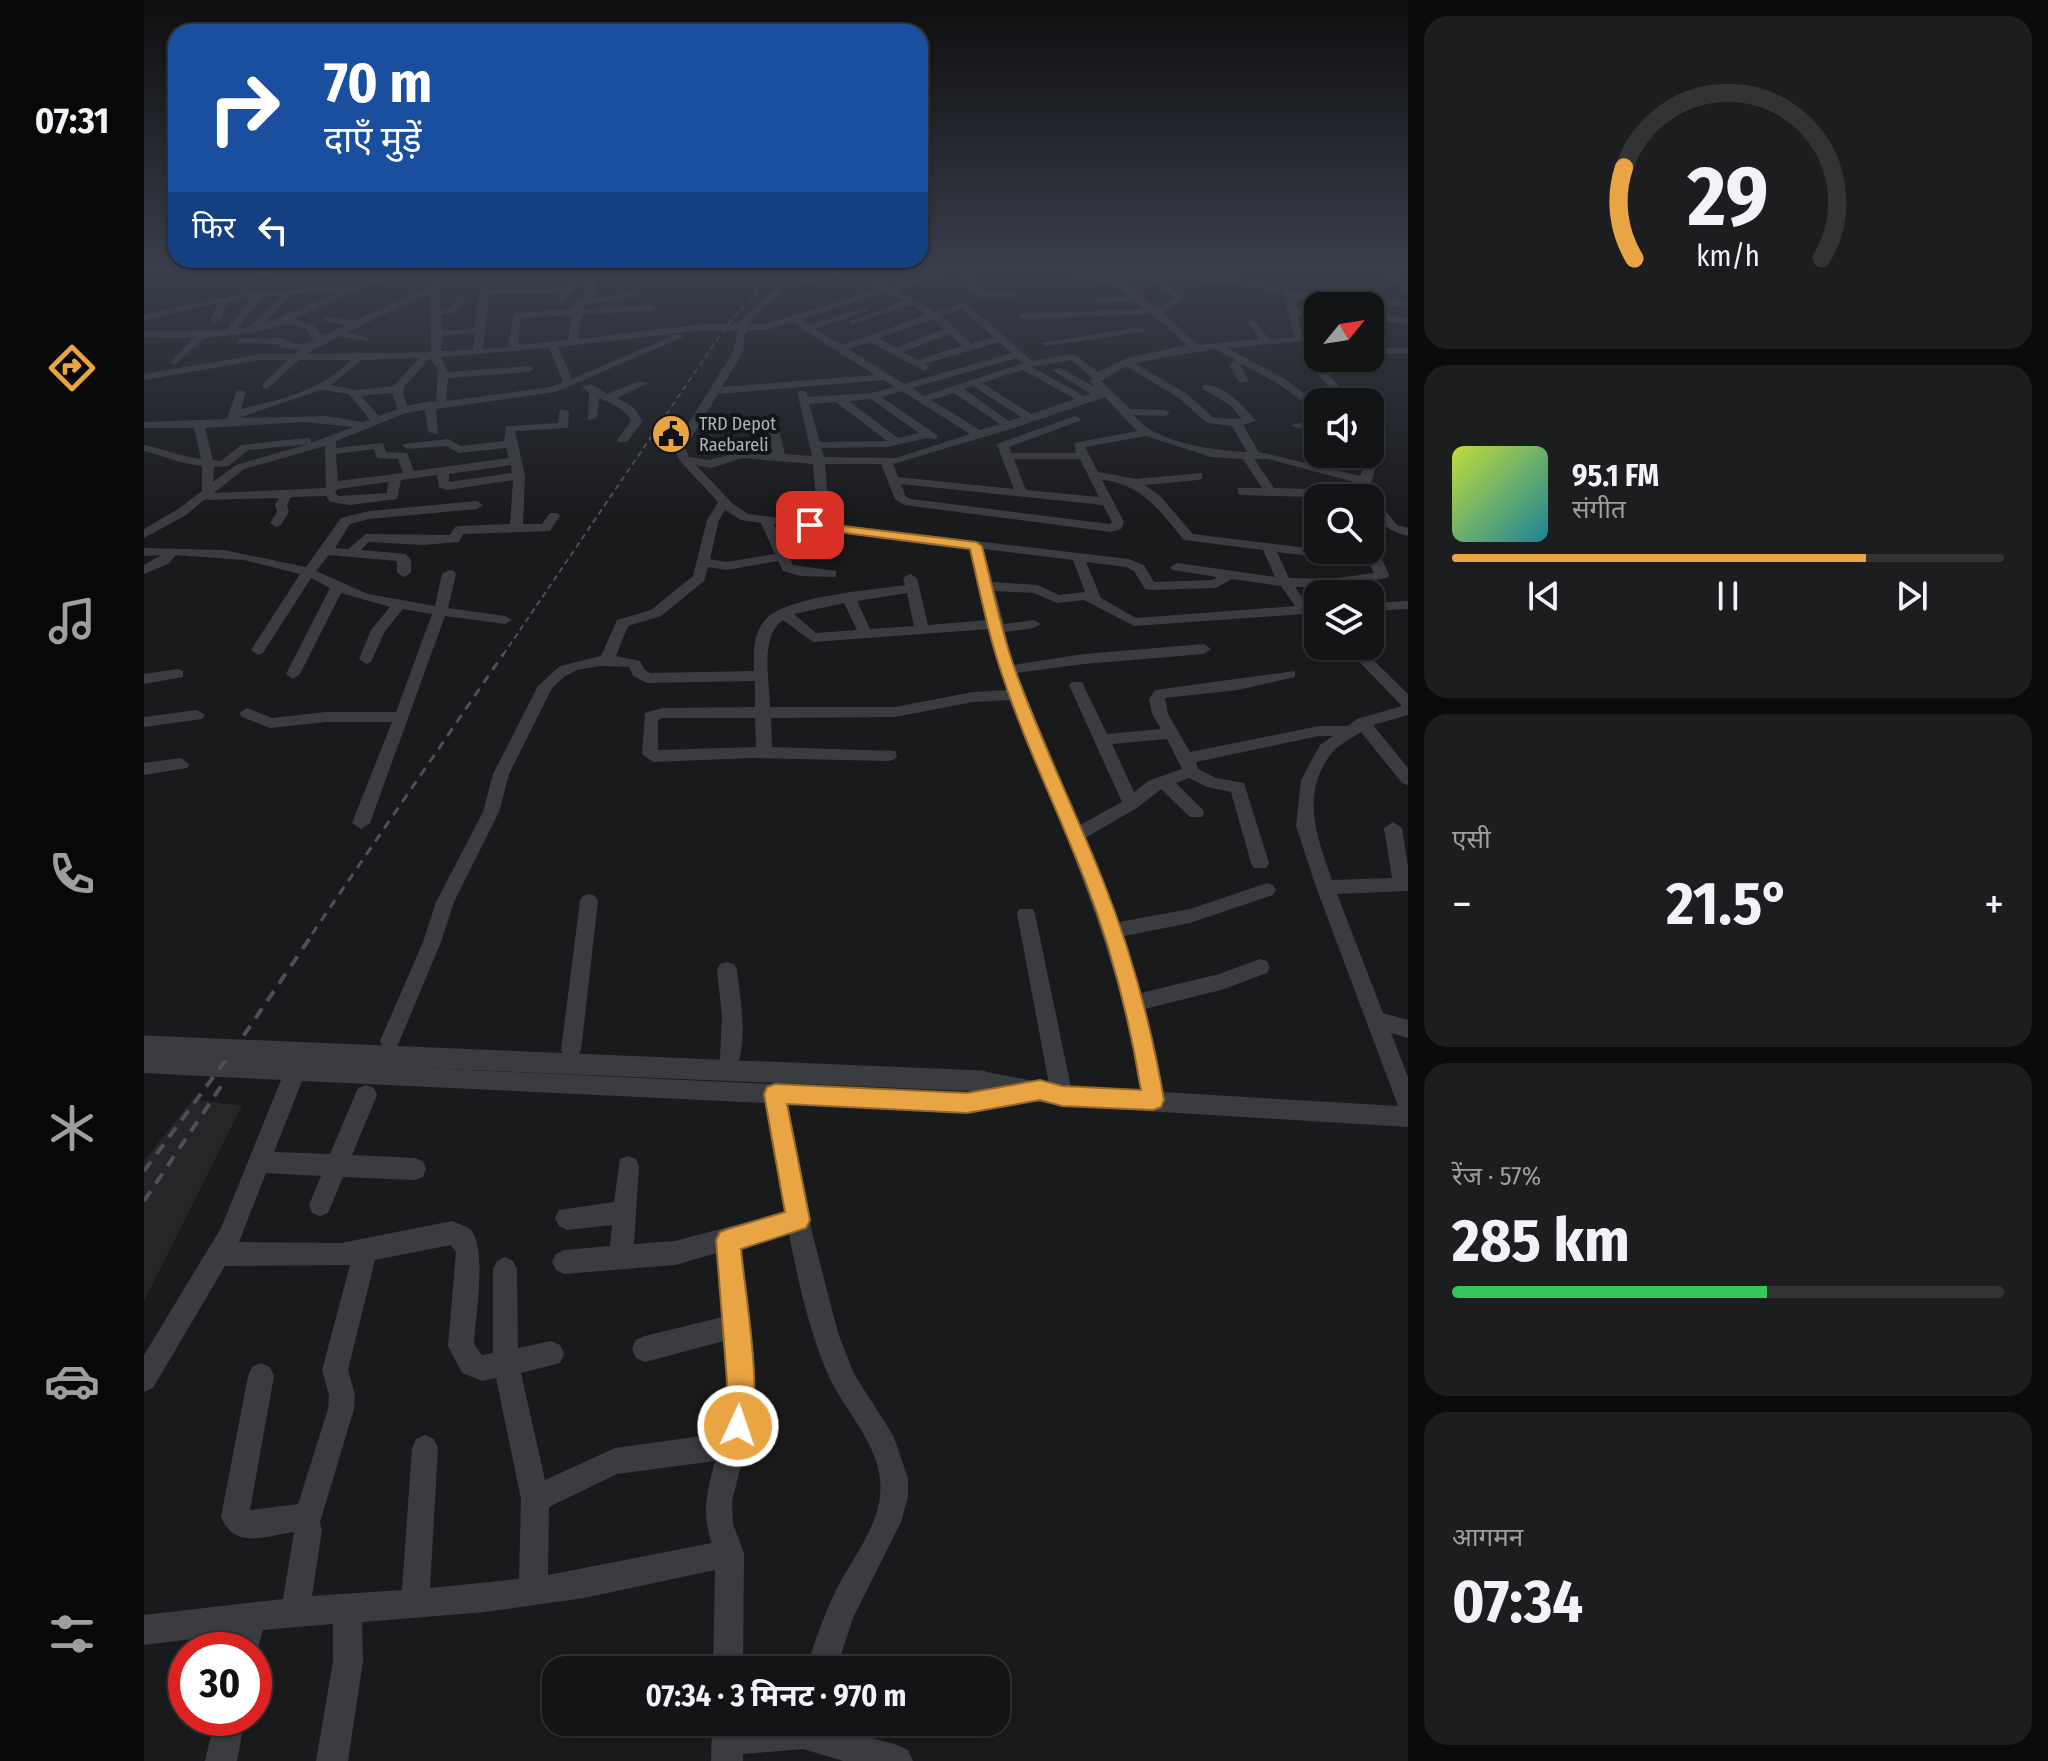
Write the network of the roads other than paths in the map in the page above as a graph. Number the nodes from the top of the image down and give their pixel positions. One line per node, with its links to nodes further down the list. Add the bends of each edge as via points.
1 (185, 351): 27 (street)
2 (302, 351): 22 (street)
3 (403, 351): 23 (street)
4 (405, 351): 21 (street)
5 (430, 351): 21 (street)
6 (497, 351): 18 (street)
7 (518, 351): 33 (street)
8 (556, 351): 46 (street)
9 (644, 351): 46 (street)
10 (738, 351): 57 (street)
11 (844, 351): 42 (street)
12 (955, 351): 29 (street)
13 (1016, 351): 20 (street)
14 (1056, 351): 25 (street)
15 (1134, 351): 24 (street)
16 (1175, 351): 24 (street)
17 (1225, 351): 26 (street)
18 (483, 352): 21 (street); 39 (street)
19 (895, 352): 29 (street)
20 (1020, 354): 32 (street); 44 (street)
21 (428, 356): 31 (street); 40 (street); 54 (street)
22 (295, 357): 23 (street); 41 (street, via 239,359); 49 (street)
23 (359, 357): 38 (street)
24 (1145, 357): 28 (street)
25 (1064, 358): 30 (street, via 1076,357); 32 (street)
26 (1242, 360): 45 (street, via 1233,364); 68 (street)
27 (175, 362)
28 (1126, 362): 43 (street); 73 (street)
29 (916, 363): 44 (street)
30 (1087, 366): 34 (street); 43 (street)
31 (373, 368)
32 (1031, 368): 34 (street); 36 (street); 58 (street)
33 (529, 369): 39 (street); 62 (street)
34 (1057, 370): 63 (street)
35 (358, 371): 38 (street)
36 (1009, 372): 48 (street); 65 (street)
37 (1322, 372): 53 (street)
38 (344, 373): 51 (street)
39 (486, 373): 40 (street)
40 (443, 375): 72 (street)
41 (144, 377)
42 (887, 377): 50 (street); 55 (street)
43 (1098, 377): 63 (street, via 1095,384)
44 (941, 378): 55 (street)
45 (1244, 381)
46 (573, 383): 60 (street); 62 (street)
47 (643, 383): 66 (street)
48 (975, 383): 56 (street); 81 (street)
49 (267, 386)
50 (799, 386): 57 (street); 70 (street)
51 (317, 387): 61 (street); 78 (street)
52 (1207, 387): 85 (street, via 1234,403 1250,421)
53 (1335, 388)
54 (396, 389): 61 (street); 75 (street, via 395,398)
55 (906, 389): 64 (street); 69 (street)
56 (956, 389): 69 (street); 92 (street)
57 (714, 391): 111 (street, via 679,448)
58 (1069, 391): 65 (street); 71 (street)
59 (241, 392): 78 (street)
60 (594, 392): 66 (street); 79 (street)
61 (355, 393): 80 (street)
62 (540, 393): 72 (street)
63 (1103, 394): 71 (street); 77 (street)
64 (873, 396): 67 (street); 95 (street)
65 (1052, 397): 74 (street)
66 (607, 398): 98 (street, via 636,416)
67 (838, 398): 70 (street); 100 (street)
68 (1304, 398)
69 (924, 399): 96 (street)
70 (803, 401): 103 (street)
71 (1085, 401): 74 (street)
72 (435, 403): 75 (street); 93 (street)
73 (1192, 403): 77 (street); 85 (street, via 1211,421)
74 (1069, 406): 81 (street)
75 (404, 410): 80 (street)
76 (564, 411): 102 (street, via 566,426 512,427)
77 (1126, 412): 90 (street)
78 (233, 417): 83 (street); 88 (street)
79 (592, 418)
80 (375, 419): 89 (street)
81 (1032, 419): 92 (street)
82 (1075, 419): 97 (street)
83 (301, 420): 89 (street, via 340,419); 99 (street)
84 (771, 423): 110 (street)
85 (1236, 423): 107 (street)
86 (1304, 424): 91 (street)
87 (144, 425): 88 (street)
88 (199, 425): 115 (street)
89 (360, 425): 101 (street)
90 (1135, 425): 94 (street); 97 (street)
91 (1297, 425)
92 (1010, 426): 96 (street)
93 (434, 432)
94 (1147, 433): 107 (street, via 1175,437 1211,454); 109 (street, via 1079,444)
95 (928, 434): 100 (street); 105 (street)
96 (980, 435): 105 (street)
97 (1029, 436): 108 (street, via 1003,445)
98 (623, 440)
99 (282, 442): 101 (street); 116 (street, via 241,449)
100 (896, 442): 103 (street)
101 (328, 444): 117 (street); 120 (street, via 379,445 380,455 403,455); 129 (street)
102 (510, 444): 104 (street, via 462,450 448,442); 112 (street)
103 (815, 445): 113 (street)
104 (408, 446)
105 (947, 447): 114 (street)
106 (146, 451): 115 (street)
107 (1251, 455): 126 (street); 132 (street)
108 (1007, 456): 109 (street); 135 (street)
109 (1082, 456): 121 (street)
110 (780, 458): 111 (street, via 738,455 711,464); 113 (street)
111 (685, 460): 138 (street)
112 (515, 461): 119 (street); 123 (street)
113 (819, 461): 114 (street); 137 (street)
114 (886, 462): 125 (street)
115 (208, 463): 116 (street); 134 (street)
116 (225, 464): 117 (street)
117 (240, 467): 134 (street)
118 (1369, 468): 126 (street)
119 (443, 469): 120 (street); 123 (street, via 443,484 448,486)
120 (409, 474): 122 (street)
121 (1093, 475): 127 (street, via 1120,476); 139 (street)
122 (395, 476): 129 (street); 129 (street, via 393,496 342,501 334,499)
123 (519, 476): 146 (street)
124 (1198, 476): 127 (street)
125 (893, 480): 130 (street); 147 (street, via 903,501)
126 (1364, 481): 128 (street)
127 (1134, 483): 151 (street, via 1157,500 1187,536)
128 (1364, 484)
129 (330, 489): 136 (street)
130 (986, 490): 135 (street); 147 (street)
131 (1242, 491): 132 (street)
132 (1270, 491): 133 (street)
133 (1304, 493)
134 (203, 494): 136 (street); 141 (street)
135 (1022, 494): 139 (street)
136 (286, 495): 145 (street)
137 (822, 501)
138 (724, 502): 144 (street, via 740,515); 159 (street, via 713,520)
139 (1108, 502): 147 (street, via 1118,522 1115,527)
140 (477, 505): 154 (street, via 345,521)
141 (182, 512): 149 (street); 153 (street)
142 (554, 516): 146 (street, via 546,528)
143 (1384, 517): 148 (street, via 1393,528)
144 (766, 520): 150 (street); 157 (street)
145 (276, 523)
146 (516, 528): 156 (street, via 459,530 453,545 366,538)
147 (993, 531): 150 (street); 158 (street)
148 (1408, 532)
149 (144, 534)
150 (976, 546): 169 (street)
151 (1269, 548): 152 (street); 168 (street)
152 (1304, 550)
153 (178, 551): 155 (street); 162 (street); 163 (street, via 258,559)
154 (326, 551): 156 (street); 163 (street)
155 (144, 552)
156 (349, 555): 164 (street, via 401,557)
157 (781, 557): 159 (street, via 726,566); 166 (street, via 793,571)
158 (1078, 557): 167 (street, via 1134,564 1150,586 1216,584); 172 (street)
159 (704, 562): 189 (street, via 699,578 662,609 622,623)
160 (1377, 564): 168 (street, via 1380,576 1339,585)
161 (1177, 567): 167 (street)
162 (144, 570)
163 (308, 572): 170 (street); 186 (street)
164 (404, 573)
165 (449, 574): 177 (street)
166 (831, 574)
167 (1231, 574): 168 (street)
168 (1285, 582): 173 (street)
169 (987, 586): 172 (street, via 1037,589 1057,599); 182 (street)
170 (337, 588): 174 (street); 192 (street)
171 (848, 597): 179 (street); 183 (street, via 910,582); 184 (street)
172 (1094, 599): 178 (street, via 1134,622)
173 (1304, 601)
174 (401, 603): 177 (street); 187 (street, via 378,630)
175 (1408, 605): 176 (street)
176 (1384, 606)
177 (442, 610): 180 (street); 203 (street)
178 (1304, 611)
179 (784, 613): 184 (street, via 813,638); 194 (street, via 771,622 761,642)
180 (505, 620)
181 (1034, 624): 182 (street)
182 (997, 627): 183 (street); 190 (street)
183 (922, 629): 184 (street)
184 (865, 633)
185 (1204, 649): 190 (street)
186 (258, 650)
187 (366, 659)
188 (1365, 660): 198 (street)
189 (606, 663): 194 (street, via 631,662 647,678); 232 (street, via 562,670 546,686 501,774 491,812 452,885)
190 (1008, 670): 197 (street)
191 (178, 674): 195 (street)
192 (293, 674)
193 (1290, 674): 206 (street, via 1160,694 1160,714)
194 (761, 676): 199 (street)
195 (144, 679)
196 (1077, 685): 207 (street)
197 (1018, 695): 199 (street, via 973,697 895,712); 219 (street)
198 (1408, 703)
199 (762, 711): 208 (street); 208 (street, via 652,715 650,754)
200 (1408, 711): 205 (street)
201 (247, 713): 203 (street, via 270,723)
202 (197, 715): 204 (street)
203 (401, 717): 217 (street)
204 (144, 722)
205 (1356, 727): 211 (street, via 1319,731); 213 (street); 222 (street, via 1326,749 1309,780 1305,826)
206 (1172, 733): 207 (street); 211 (street)
207 (1101, 740): 215 (street)
208 (764, 752): 209 (street)
209 (889, 755)
210 (181, 764): 212 (street)
211 (1188, 765): 214 (street); 220 (street, via 1213,783 1238,787)
212 (144, 769)
213 (1408, 779)
214 (1163, 781): 215 (street); 216 (street)
215 (1131, 804): 219 (street)
216 (1196, 813)
217 (361, 823)
218 (1393, 828): 221 (street)
219 (1075, 836): 226 (street)
220 (1260, 863)
221 (1405, 884): 222 (street)
222 (1325, 887): 230 (street)
223 (1267, 890): 226 (street, via 1190,916)
224 (589, 901): 234 (street)
225 (1026, 914): 241 (street)
226 (1111, 931): 229 (street)
227 (1260, 967): 229 (street)
228 (727, 970): 235 (street)
229 (1134, 1003): 242 (street)
230 (1376, 1020): 231 (street); 243 (street)
231 (1408, 1029)
232 (390, 1041)
233 (144, 1046): 238 (street, bridge, via 982,1081)
234 (571, 1050)
235 (730, 1058)
236 (144, 1064): 237 (street)
237 (295, 1071): 239 (street); 245 (street)
238 (1040, 1090): 239 (street, via 967,1103); 241 (street)
239 (775, 1094): 252 (street)
240 (366, 1095): 246 (street)
241 (1062, 1096): 242 (street)
242 (1153, 1100): 244 (street)
243 (1408, 1104)
244 (1408, 1117)
245 (260, 1162): 246 (street); 255 (street)
246 (338, 1166): 248 (street); 249 (street)
247 (628, 1167): 250 (street)
248 (415, 1169)
249 (320, 1205)
250 (625, 1212): 251 (street); 256 (street)
251 (567, 1218)
252 (798, 1220): 253 (street); 278 (street, via 837,1368 876,1427 894,1470 895,1495 887,1526 850,1593)
253 (728, 1240): 256 (street); 259 (street)
254 (365, 1252): 255 (street); 262 (street, via 452,1233 462,1238 469,1263 461,1346 471,1364 482,1368); 268 (street, via 335,1370 341,1409)
255 (222, 1254): 264 (street)
256 (621, 1259): 257 (street)
257 (564, 1262)
258 (505, 1269): 262 (street)
259 (735, 1326): 260 (street); 265 (street, via 740,1409)
260 (645, 1349)
261 (551, 1354): 262 (street)
262 (506, 1363): 267 (street)
263 (261, 1376): 268 (street, via 236,1522)
264 (144, 1379)
265 (733, 1445): 267 (street, via 615,1461); 269 (street, via 718,1501 719,1524)
266 (425, 1448): 271 (street)
267 (535, 1499): 270 (street)
268 (306, 1522): 273 (street)
269 (730, 1553): 270 (street); 277 (street)
270 (533, 1590): 271 (street)
271 (415, 1604): 272 (street)
272 (347, 1609): 273 (street); 284 (street, via 348,1661)
273 (295, 1612): 274 (street)
274 (251, 1617): 275 (street); 276 (street)
275 (144, 1630)
276 (248, 1632)
277 (728, 1656)
278 (826, 1656)
279 (226, 1736): 283 (street)
280 (757, 1736): 282 (street)
281 (827, 1736): 285 (street)
282 (727, 1741)
283 (221, 1761)
284 (332, 1761)
285 (897, 1761)

